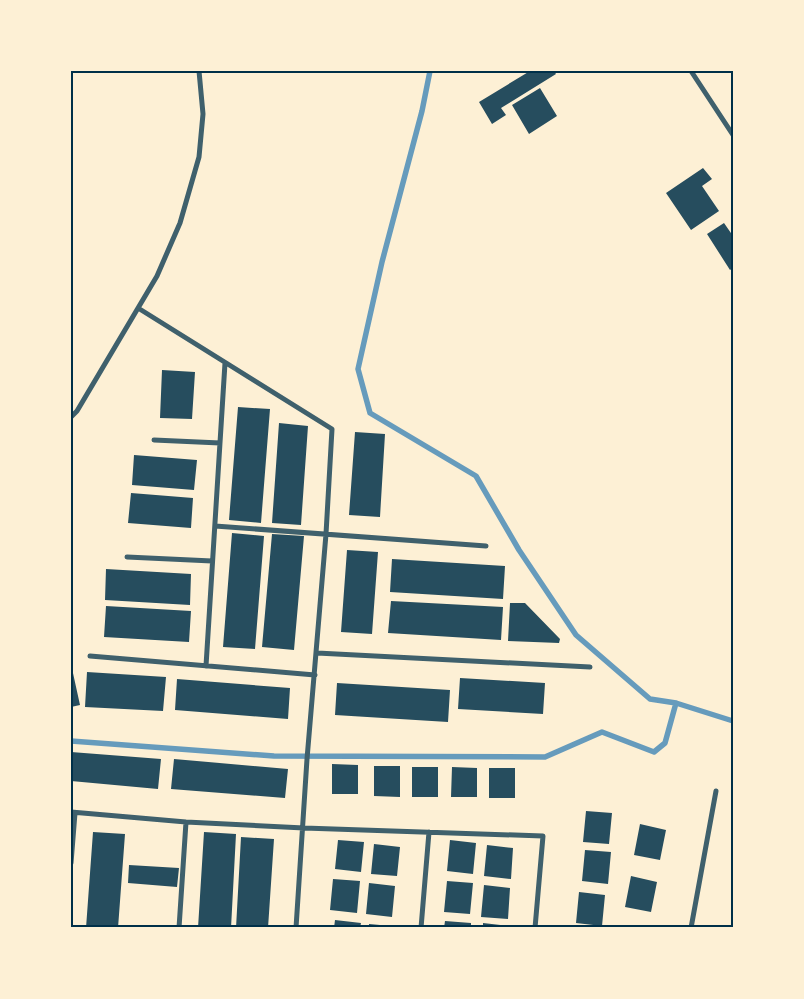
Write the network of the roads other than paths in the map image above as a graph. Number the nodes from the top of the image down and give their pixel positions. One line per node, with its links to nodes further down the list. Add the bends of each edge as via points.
1 (199, 71): 4 (street, via 203,114 199,158 180,223 157,276)
2 (691, 71): 3 (street)
3 (733, 135)
4 (138, 308): 5 (street); 6 (street)
5 (225, 363): 8 (street); 10 (street, via 332,429)
6 (71, 417)
7 (154, 440): 8 (street)
8 (220, 443): 9 (street)
9 (215, 526): 10 (street); 13 (street)
10 (326, 534): 11 (street); 14 (street)
11 (486, 546)
12 (127, 557): 13 (street)
13 (212, 561): 16 (street)
14 (317, 653): 17 (street); 18 (street)
15 (90, 656): 16 (street)
16 (206, 666): 18 (street)
17 (590, 667)
18 (315, 675): 22 (street)
19 (716, 790): 29 (street)
20 (73, 813): 21 (street); 24 (street)
21 (186, 822): 22 (street); 25 (street)
22 (304, 828): 23 (street); 26 (street)
23 (429, 832): 27 (street); 28 (street, via 543,836)
24 (71, 863)
25 (180, 928)
26 (296, 928)
27 (421, 928)
28 (535, 928)
29 (691, 928)

